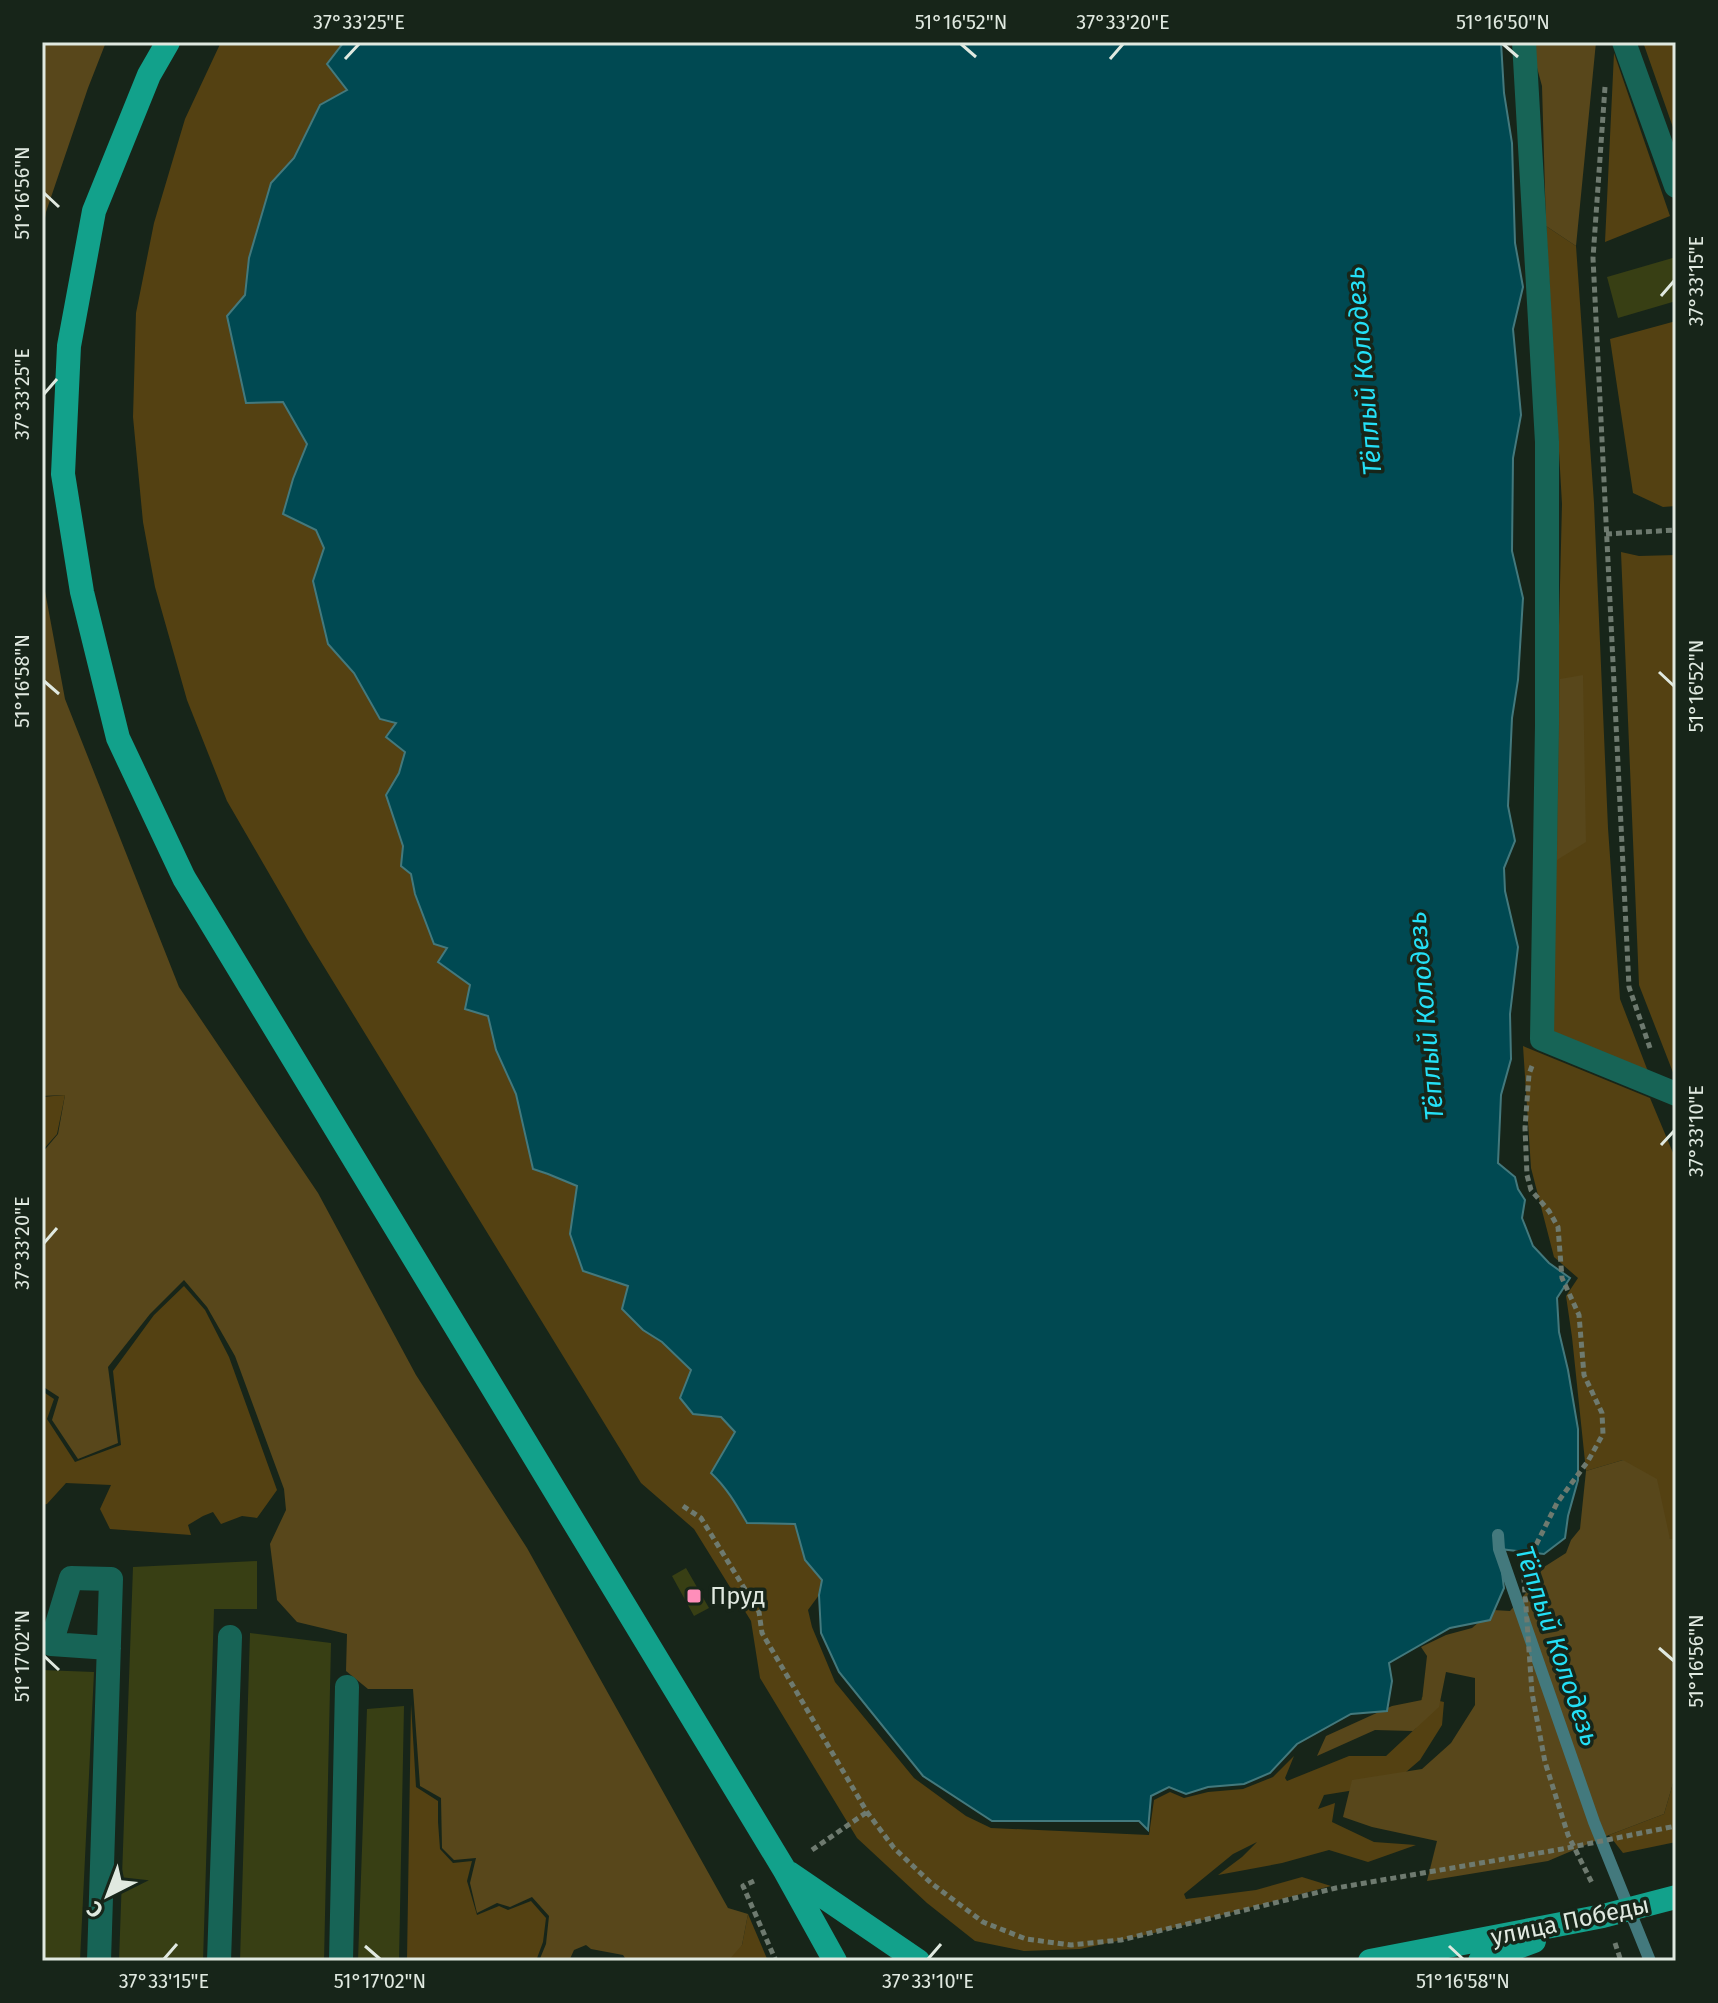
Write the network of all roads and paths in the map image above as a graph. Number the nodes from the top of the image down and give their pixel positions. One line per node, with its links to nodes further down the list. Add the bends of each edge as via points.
1 (168, 42): 15 (main road, via 149,75 94,211 69,346 63,474 82,592 118,738 184,878)
2 (1524, 42): 8 (street, via 1547,442)
3 (1624, 42): 5 (street)
4 (1606, 73): 7 (path, via 1593,258)
5 (1676, 186)
6 (1676, 530): 7 (path)
7 (1606, 534): 9 (path, via 1629,987)
8 (1542, 1039): 9 (street); 16 (path, via 1529,1074 1527,1175 1531,1190 1558,1227 1562,1278 1579,1315 1584,1375 1602,1413 1603,1434 1557,1503 1524,1579 1532,1693 1545,1762 1568,1835)
9 (1670, 1091)
10 (683, 1506): 14 (path, via 701,1518 759,1612 770,1647 867,1812 894,1848 983,1922 1026,1939 1071,1945 1121,1940 1336,1888)
11 (230, 1637): 20 (street)
12 (109, 1648): 19 (street)
13 (347, 1687): 21 (street)
14 (1676, 1826)
15 (784, 1869): 22 (main road); 23 (main road)
16 (1595, 1890)
17 (1676, 1897): 18 (main road, улица Победы)
18 (1607, 1924): 24 (main road, улица Победы); 25 (main road); 26 (path)
19 (99, 1961)
20 (219, 1961)
21 (341, 1961)
22 (835, 1961)
23 (918, 1961)
24 (1370, 1961)
25 (1480, 1961)
26 (1621, 1961)

